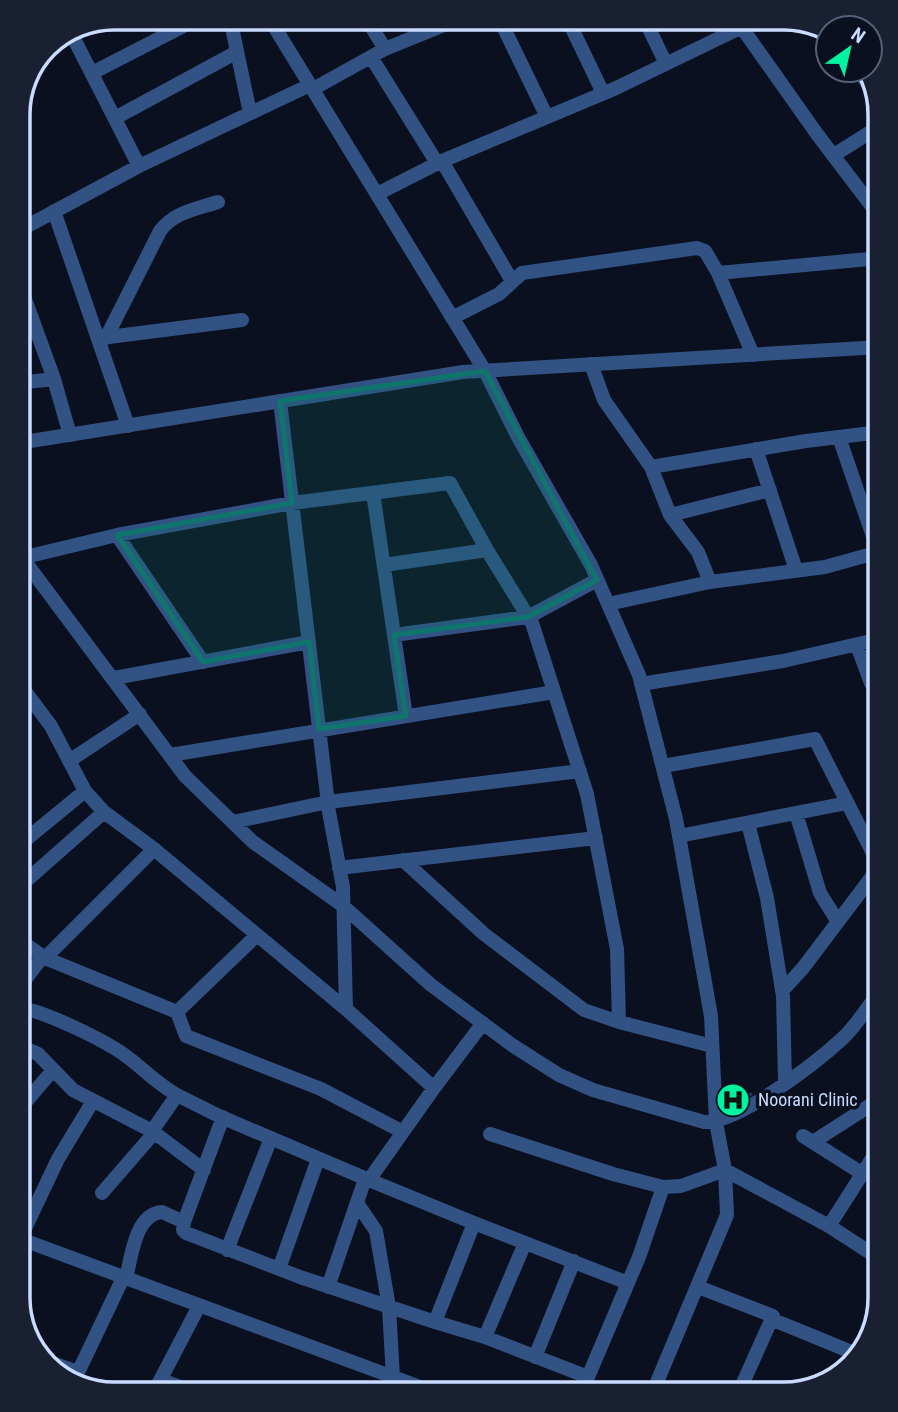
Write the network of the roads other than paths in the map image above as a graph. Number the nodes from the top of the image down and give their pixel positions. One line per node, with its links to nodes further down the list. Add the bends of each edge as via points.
1 (175, 30): 11 (street)
2 (232, 30): 14 (street)
3 (276, 30): 18 (street)
4 (374, 30): 13 (street)
5 (432, 30): 13 (street)
6 (505, 30): 21 (street)
7 (573, 30): 19 (street)
8 (649, 30): 16 (street)
9 (726, 30): 16 (street)
10 (743, 30): 24 (street)
11 (171, 32): 17 (street)
12 (75, 40): 17 (street)
13 (386, 49): 15 (street)
14 (237, 52): 20 (street); 22 (street)
15 (371, 57): 18 (street); 25 (street)
16 (666, 64): 19 (street)
17 (92, 74): 22 (street)
18 (311, 87): 20 (street); 27 (street)
19 (603, 93): 21 (street)
20 (250, 113): 26 (street)
21 (547, 117): 25 (street)
22 (115, 118): 26 (street)
23 (868, 134): 24 (street)
24 (834, 155): 28 (street)
25 (439, 162): 27 (street); 34 (street)
26 (139, 166): 30 (street)
27 (377, 194): 36 (street)
28 (868, 201)
29 (218, 202): 38 (street, via 176,216 160,230)
30 (54, 211): 31 (street); 38 (street)
31 (30, 224)
32 (868, 259): 33 (street)
33 (718, 273): 34 (street, via 705,251 698,248 522,273); 40 (street)
34 (512, 281): 36 (street, via 499,294)
35 (30, 313): 43 (street)
36 (452, 318): 42 (street)
37 (242, 320): 38 (street)
38 (102, 338): 46 (street)
39 (868, 348): 40 (street)
40 (753, 355): 41 (street)
41 (590, 364): 42 (street); 52 (street, via 604,400)
42 (485, 371): 45 (street); 65 (street)
43 (54, 379): 44 (street); 48 (street)
44 (30, 382)
45 (280, 401): 46 (street); 55 (street)
46 (128, 426): 48 (street)
47 (868, 433): 49 (street)
48 (69, 435): 50 (street)
49 (839, 437): 51 (street); 57 (street)
50 (30, 441)
51 (757, 449): 52 (street); 53 (street)
52 (651, 467): 56 (street)
53 (770, 490): 56 (street); 64 (street)
54 (373, 493): 55 (street); 59 (street, via 450,483); 62 (street)
55 (292, 503): 58 (street); 70 (street)
56 (670, 515): 66 (street, via 698,552)
57 (868, 523)
58 (117, 535): 60 (street); 73 (street)
59 (486, 550): 62 (street); 68 (street)
60 (30, 553)
61 (868, 557): 64 (street)
62 (384, 565): 69 (street)
63 (30, 568): 75 (street)
64 (796, 570): 66 (street)
65 (597, 580): 67 (street); 68 (street)
66 (710, 582): 67 (street)
67 (608, 604): 76 (street)
68 (528, 617): 69 (street); 77 (street)
69 (394, 635): 80 (street)
70 (309, 642): 73 (street); 81 (street)
71 (868, 642): 72 (street)
72 (857, 645): 74 (street); 76 (street)
73 (203, 662): 75 (street)
74 (868, 675)
75 (114, 678): 79 (street)
76 (641, 684): 84 (street)
77 (554, 692): 80 (street); 85 (street)
78 (30, 698): 83 (street)
79 (140, 714): 82 (street); 83 (street)
80 (406, 716): 81 (street)
81 (319, 729): 82 (street); 87 (street)
82 (170, 755): 91 (street)
83 (69, 761): 86 (street)
84 (663, 766): 88 (street, via 815,739); 94 (street)
85 (580, 771): 87 (street); 95 (street)
86 (85, 791): 89 (street); 93 (street)
87 (328, 802): 91 (street); 99 (street)
88 (847, 803): 90 (street); 96 (street)
89 (104, 812): 97 (street); 100 (street)
90 (796, 813): 92 (street); 103 (street, via 820,893)
91 (233, 822): 102 (street, via 253,842)
92 (748, 822): 94 (street); 108 (street, via 767,898)
93 (30, 836)
94 (679, 836): 115 (street, via 711,1016)
95 (596, 838): 98 (street); 113 (street, via 617,949)
96 (868, 843)
97 (153, 849): 104 (street); 106 (street)
98 (403, 860): 99 (street); 113 (street, via 484,934 584,1010)
99 (340, 868): 102 (street)
100 (30, 877)
101 (868, 882): 103 (street)
102 (342, 905): 110 (street); 114 (street, via 431,985)
103 (838, 922): 108 (street)
104 (257, 935): 110 (street); 112 (street)
105 (30, 947): 106 (street)
106 (44, 957): 107 (street); 112 (street)
107 (30, 974)
108 (782, 991): 118 (street)
109 (868, 1007): 118 (street, via 845,1037)
110 (346, 1009): 119 (street)
111 (30, 1010): 120 (street, via 112,1047)
112 (177, 1012): 127 (street, via 186,1036 321,1090)
113 (619, 1022): 115 (street)
114 (483, 1023): 119 (street); 125 (street, via 576,1083)
115 (712, 1046): 125 (street)
116 (30, 1052): 117 (street)
117 (53, 1070): 121 (street); 122 (street)
118 (785, 1083): 125 (street)
119 (434, 1088): 127 (street)
120 (177, 1095): 124 (street); 126 (street)
121 (30, 1097)
122 (93, 1101): 126 (street); 139 (street)
123 (868, 1106): 134 (street, via 808,1139)
124 (223, 1117): 129 (street); 132 (street)
125 (716, 1122): 133 (street)
126 (153, 1132): 132 (street); 137 (street)
127 (403, 1132): 135 (street)
128 (490, 1134): 136 (street)
129 (271, 1138): 130 (street); 145 (street)
130 (318, 1158): 135 (street); 148 (street)
131 (868, 1166): 134 (street)
132 (204, 1170): 140 (street)
133 (725, 1170): 136 (street, via 681,1186); 142 (street); 152 (street, via 727,1215)
134 (863, 1174): 142 (street)
135 (367, 1180): 138 (street); 141 (street)
136 (663, 1187): 150 (street)
137 (102, 1193)
138 (357, 1203): 151 (street); 154 (street, via 376,1231)
139 (30, 1216)
140 (184, 1222): 145 (street, via 187,1233); 149 (street, via 162,1212 151,1216 138,1234)
141 (474, 1223): 144 (street); 156 (street)
142 (830, 1226): 146 (street)
143 (30, 1243): 149 (street)
144 (525, 1243): 147 (street); 157 (street)
145 (227, 1250): 148 (street)
146 (868, 1251)
147 (574, 1261): 150 (street); 159 (street)
148 (279, 1269): 151 (street)
149 (125, 1278): 153 (street); 160 (street)
150 (628, 1283): 161 (street)
151 (328, 1287): 154 (street)
152 (698, 1287): 155 (street); 167 (street)
153 (199, 1306): 162 (street); 163 (street)
154 (389, 1307): 156 (street); 162 (street)
155 (771, 1319): 158 (street); 168 (street)
156 (435, 1322): 157 (street)
157 (485, 1337): 159 (street)
158 (845, 1356)
159 (535, 1357): 161 (street)
160 (77, 1374)
161 (588, 1377): 166 (street)
162 (393, 1378): 165 (street)
163 (161, 1380): 164 (street)
164 (167, 1382)
165 (404, 1382)
166 (586, 1382)
167 (657, 1382)
168 (743, 1382)

